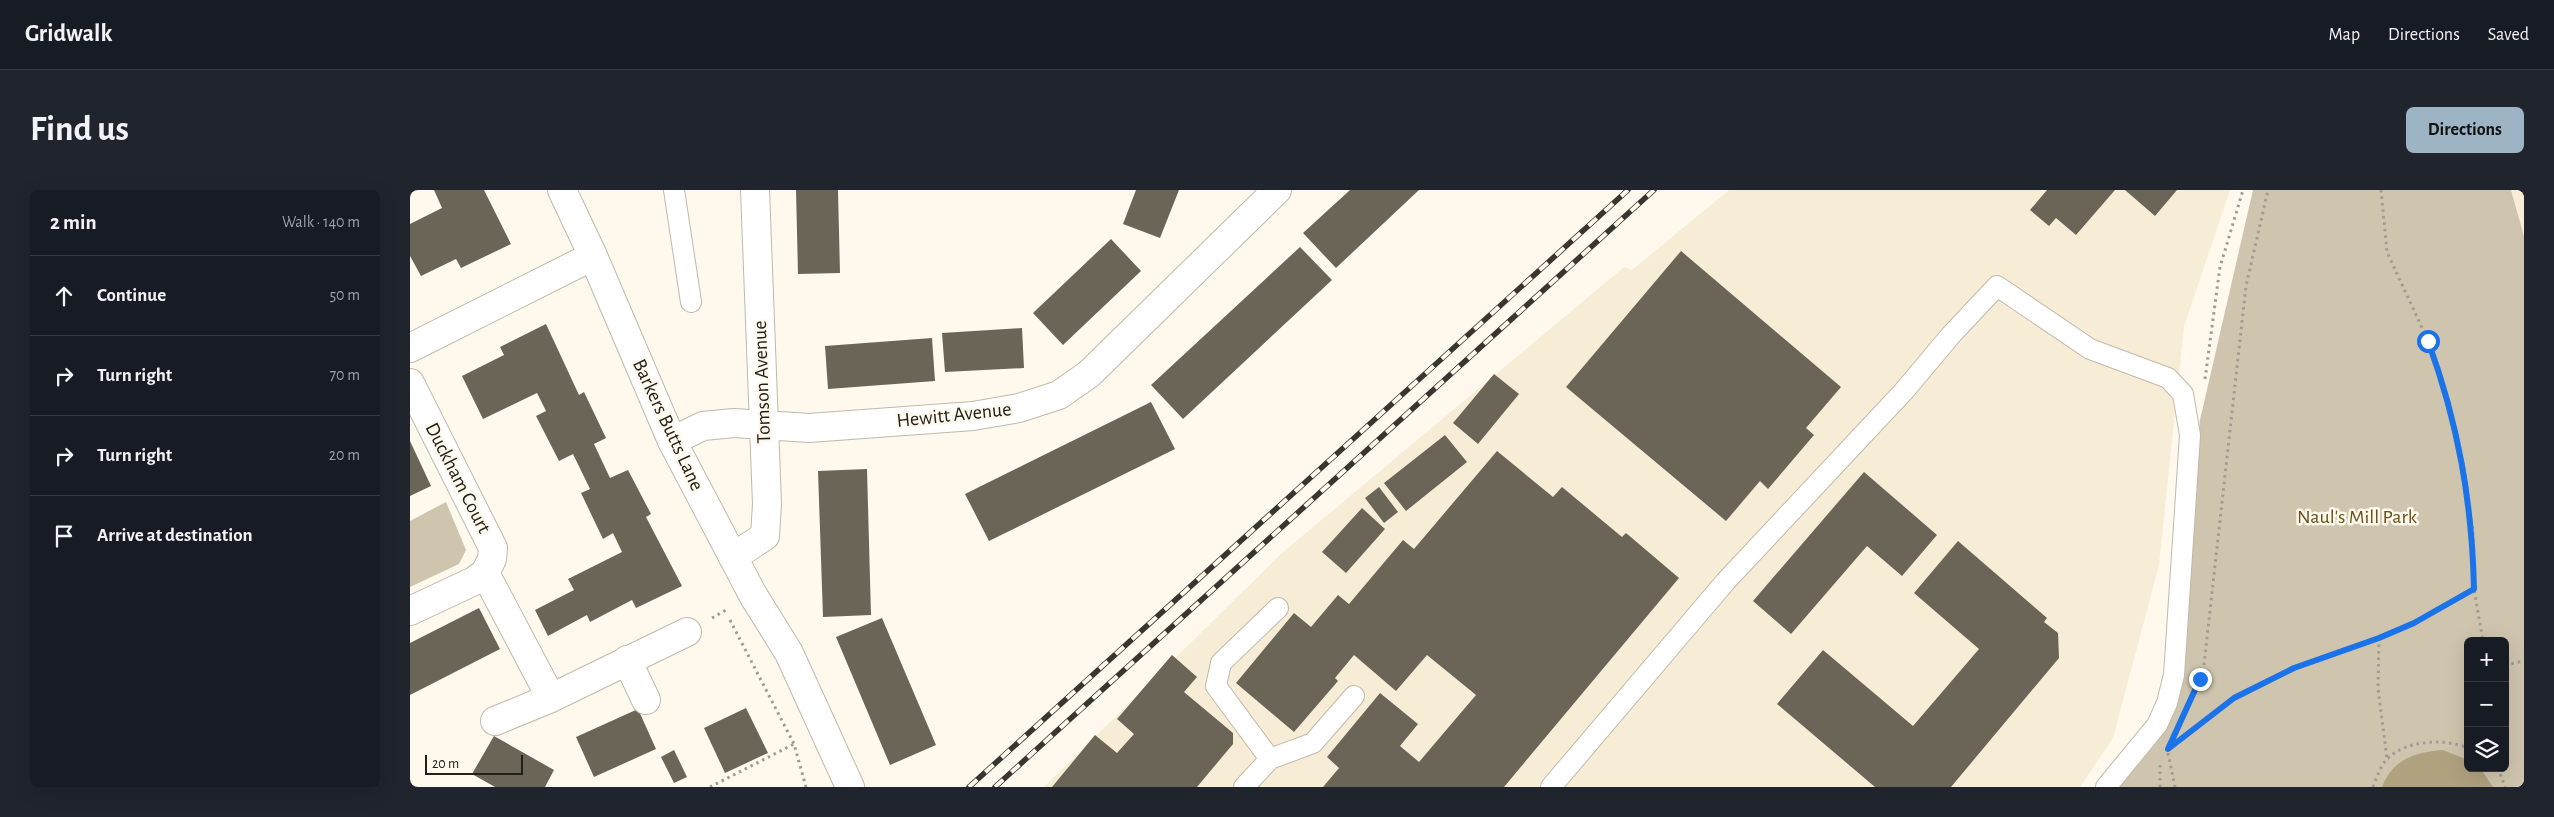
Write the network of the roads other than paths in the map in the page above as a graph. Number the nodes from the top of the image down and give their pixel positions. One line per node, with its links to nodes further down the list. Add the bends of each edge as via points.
1 (674, 190): 7 (lane)
2 (755, 190): 10 (street, Tomson Avenue)
3 (1277, 190): 5 (street, Hewitt Avenue)
4 (568, 192): 6 (street, Barkers Butts Lane)
5 (1251, 200): 10 (street, Hewitt Avenue, via 1089,374 1059,395 1020,408 973,416 809,428)
6 (593, 256): 8 (street); 11 (street, Barkers Butts Lane)
7 (692, 302)
8 (410, 348)
9 (410, 383): 13 (street, Duckham Court, via 493,548)
10 (764, 426): 11 (street, Hewitt Avenue, via 734,423 703,426); 12 (street, Tomson Avenue, via 765,536)
11 (672, 441): 12 (street, Barkers Butts Lane)
12 (733, 556): 23 (street, Barkers Butts Lane, via 753,595 790,652)
13 (485, 573): 15 (street); 19 (street)
14 (1278, 608): 22 (lane, via 1221,663 1216,686)
15 (410, 611)
16 (686, 632): 17 (street)
17 (627, 660): 19 (street); 20 (street)
18 (1354, 696): 22 (lane, via 1313,743)
19 (551, 698): 21 (street)
20 (646, 700)
21 (496, 720)
22 (1270, 759): 24 (lane)
23 (850, 787)
24 (1244, 787)
25 (1551, 787): 26 (lane, via 1726,581 1904,391 1997,286 2090,349 2168,378 2183,394 2187,412 2190,434 2174,675 2168,703 2157,725)
26 (2106, 787)

